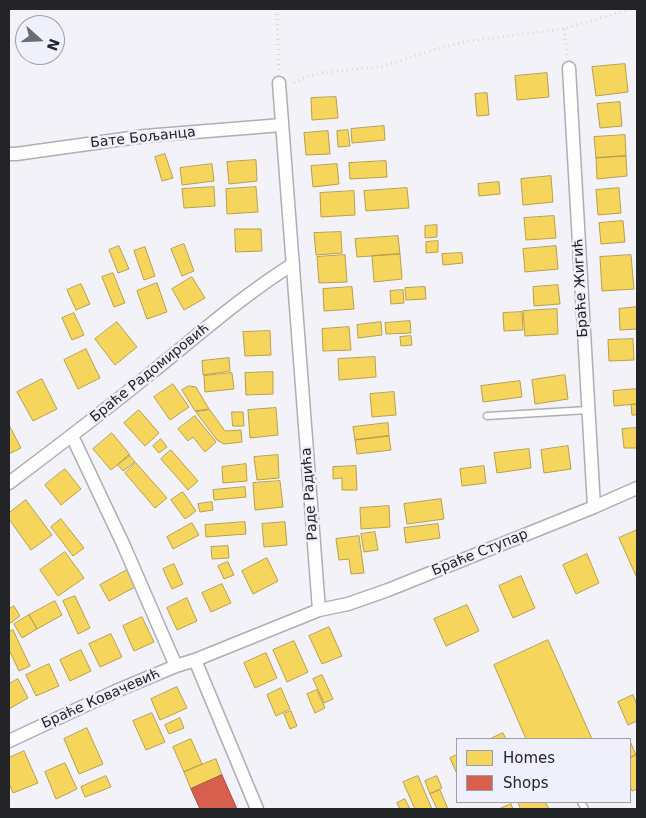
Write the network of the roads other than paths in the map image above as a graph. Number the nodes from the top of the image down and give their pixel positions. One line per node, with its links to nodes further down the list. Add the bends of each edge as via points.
1 (568, 68): 6 (street, Браће Жигић)
2 (279, 90): 3 (street, Раде Радића)
3 (282, 125): 4 (street, Бате Бољанца, via 145,136); 5 (street, Раде Радића)
4 (11, 157)
5 (293, 264): 8 (street, Браће Радомировић, via 241,300); 12 (street, Раде Радића)
6 (588, 410): 7 (lane); 11 (street, Браће Жигић)
7 (487, 416)
8 (72, 436): 9 (street, Браће Радомировић); 14 (street)
9 (9, 484)
10 (637, 488): 11 (street, Браће Ступар)
11 (594, 507): 12 (street, Браће Ступар, via 388,590)
12 (319, 610): 13 (street)
13 (195, 660): 14 (street, Браће Ковачевић); 16 (street)
14 (176, 666): 15 (street, Браће Ковачевић)
15 (9, 741)
16 (257, 809)

